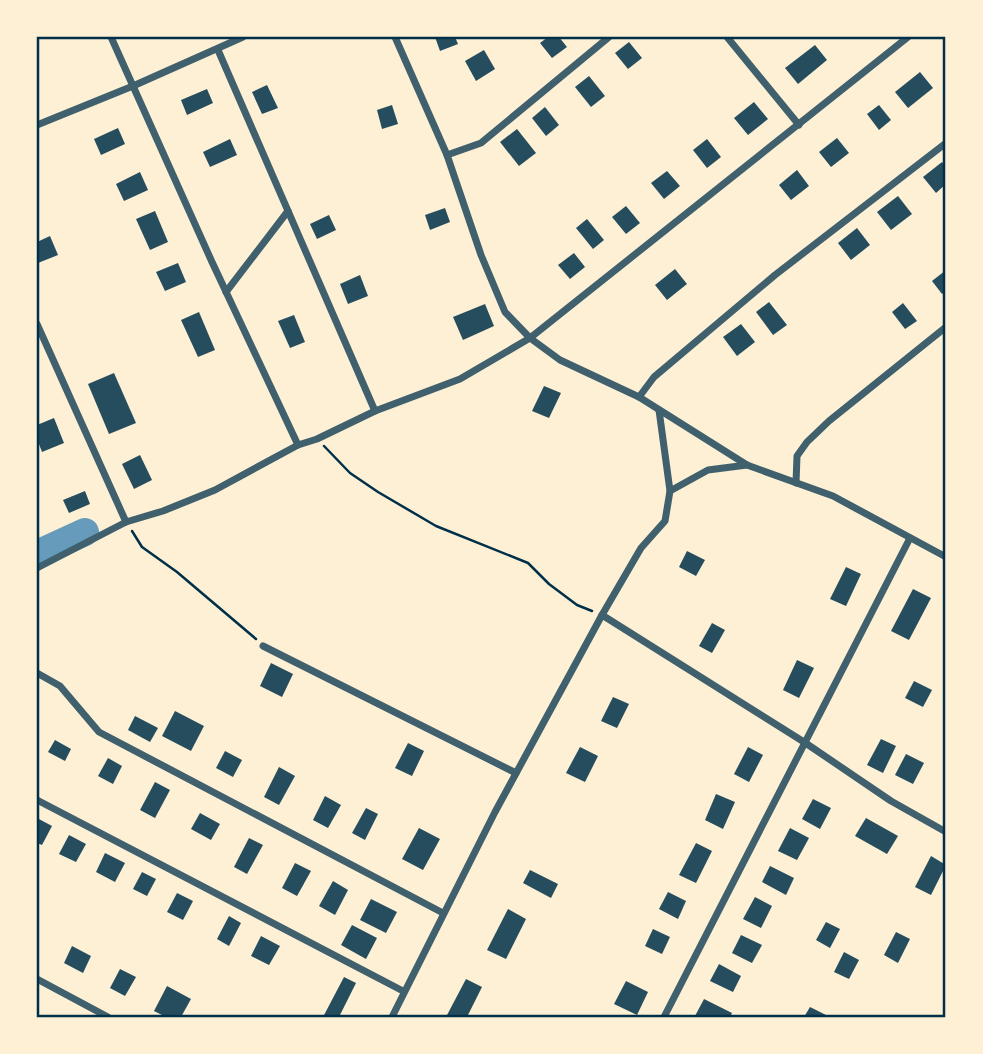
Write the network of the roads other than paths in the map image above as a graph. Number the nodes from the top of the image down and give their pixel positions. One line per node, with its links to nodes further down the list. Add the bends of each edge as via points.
1 (111, 37): 9 (street)
2 (243, 37): 7 (street)
3 (395, 37): 13 (street)
4 (610, 37): 13 (street, via 481,143)
5 (727, 37): 11 (street)
6 (908, 37): 11 (street)
7 (232, 39): 8 (street)
8 (218, 50): 9 (street); 14 (street)
9 (133, 86): 10 (street); 15 (street)
10 (37, 125)
11 (799, 125): 18 (street)
12 (946, 143): 19 (street, via 775,275 654,377)
13 (447, 155): 18 (street, via 505,312)
14 (288, 211): 15 (street); 21 (street)
15 (226, 292): 22 (street)
16 (37, 324): 26 (street)
17 (946, 327): 24 (street, via 807,442 797,456)
18 (530, 338): 19 (street, via 560,360); 21 (street, via 460,379)
19 (639, 397): 20 (street)
20 (659, 410): 23 (street); 25 (street)
21 (374, 411): 22 (street)
22 (298, 445): 26 (street, via 215,490)
23 (747, 464): 24 (street); 25 (street, via 708,470)
24 (796, 483): 27 (street, via 833,496)
25 (670, 492): 30 (street, via 665,521 641,548)
26 (126, 522): 29 (street)
27 (909, 538): 28 (street); 33 (street)
28 (946, 557)
29 (37, 568)
30 (602, 615): 33 (street); 34 (street)
31 (263, 646): 34 (street)
32 (37, 673): 37 (street, via 60,686 99,732)
33 (804, 742): 36 (street); 42 (street)
34 (516, 773): 37 (street)
35 (37, 800): 39 (street)
36 (946, 832)
37 (443, 913): 39 (street)
38 (37, 979): 40 (street)
39 (403, 991): 41 (street)
40 (108, 1017)
41 (392, 1017)
42 (664, 1017)

